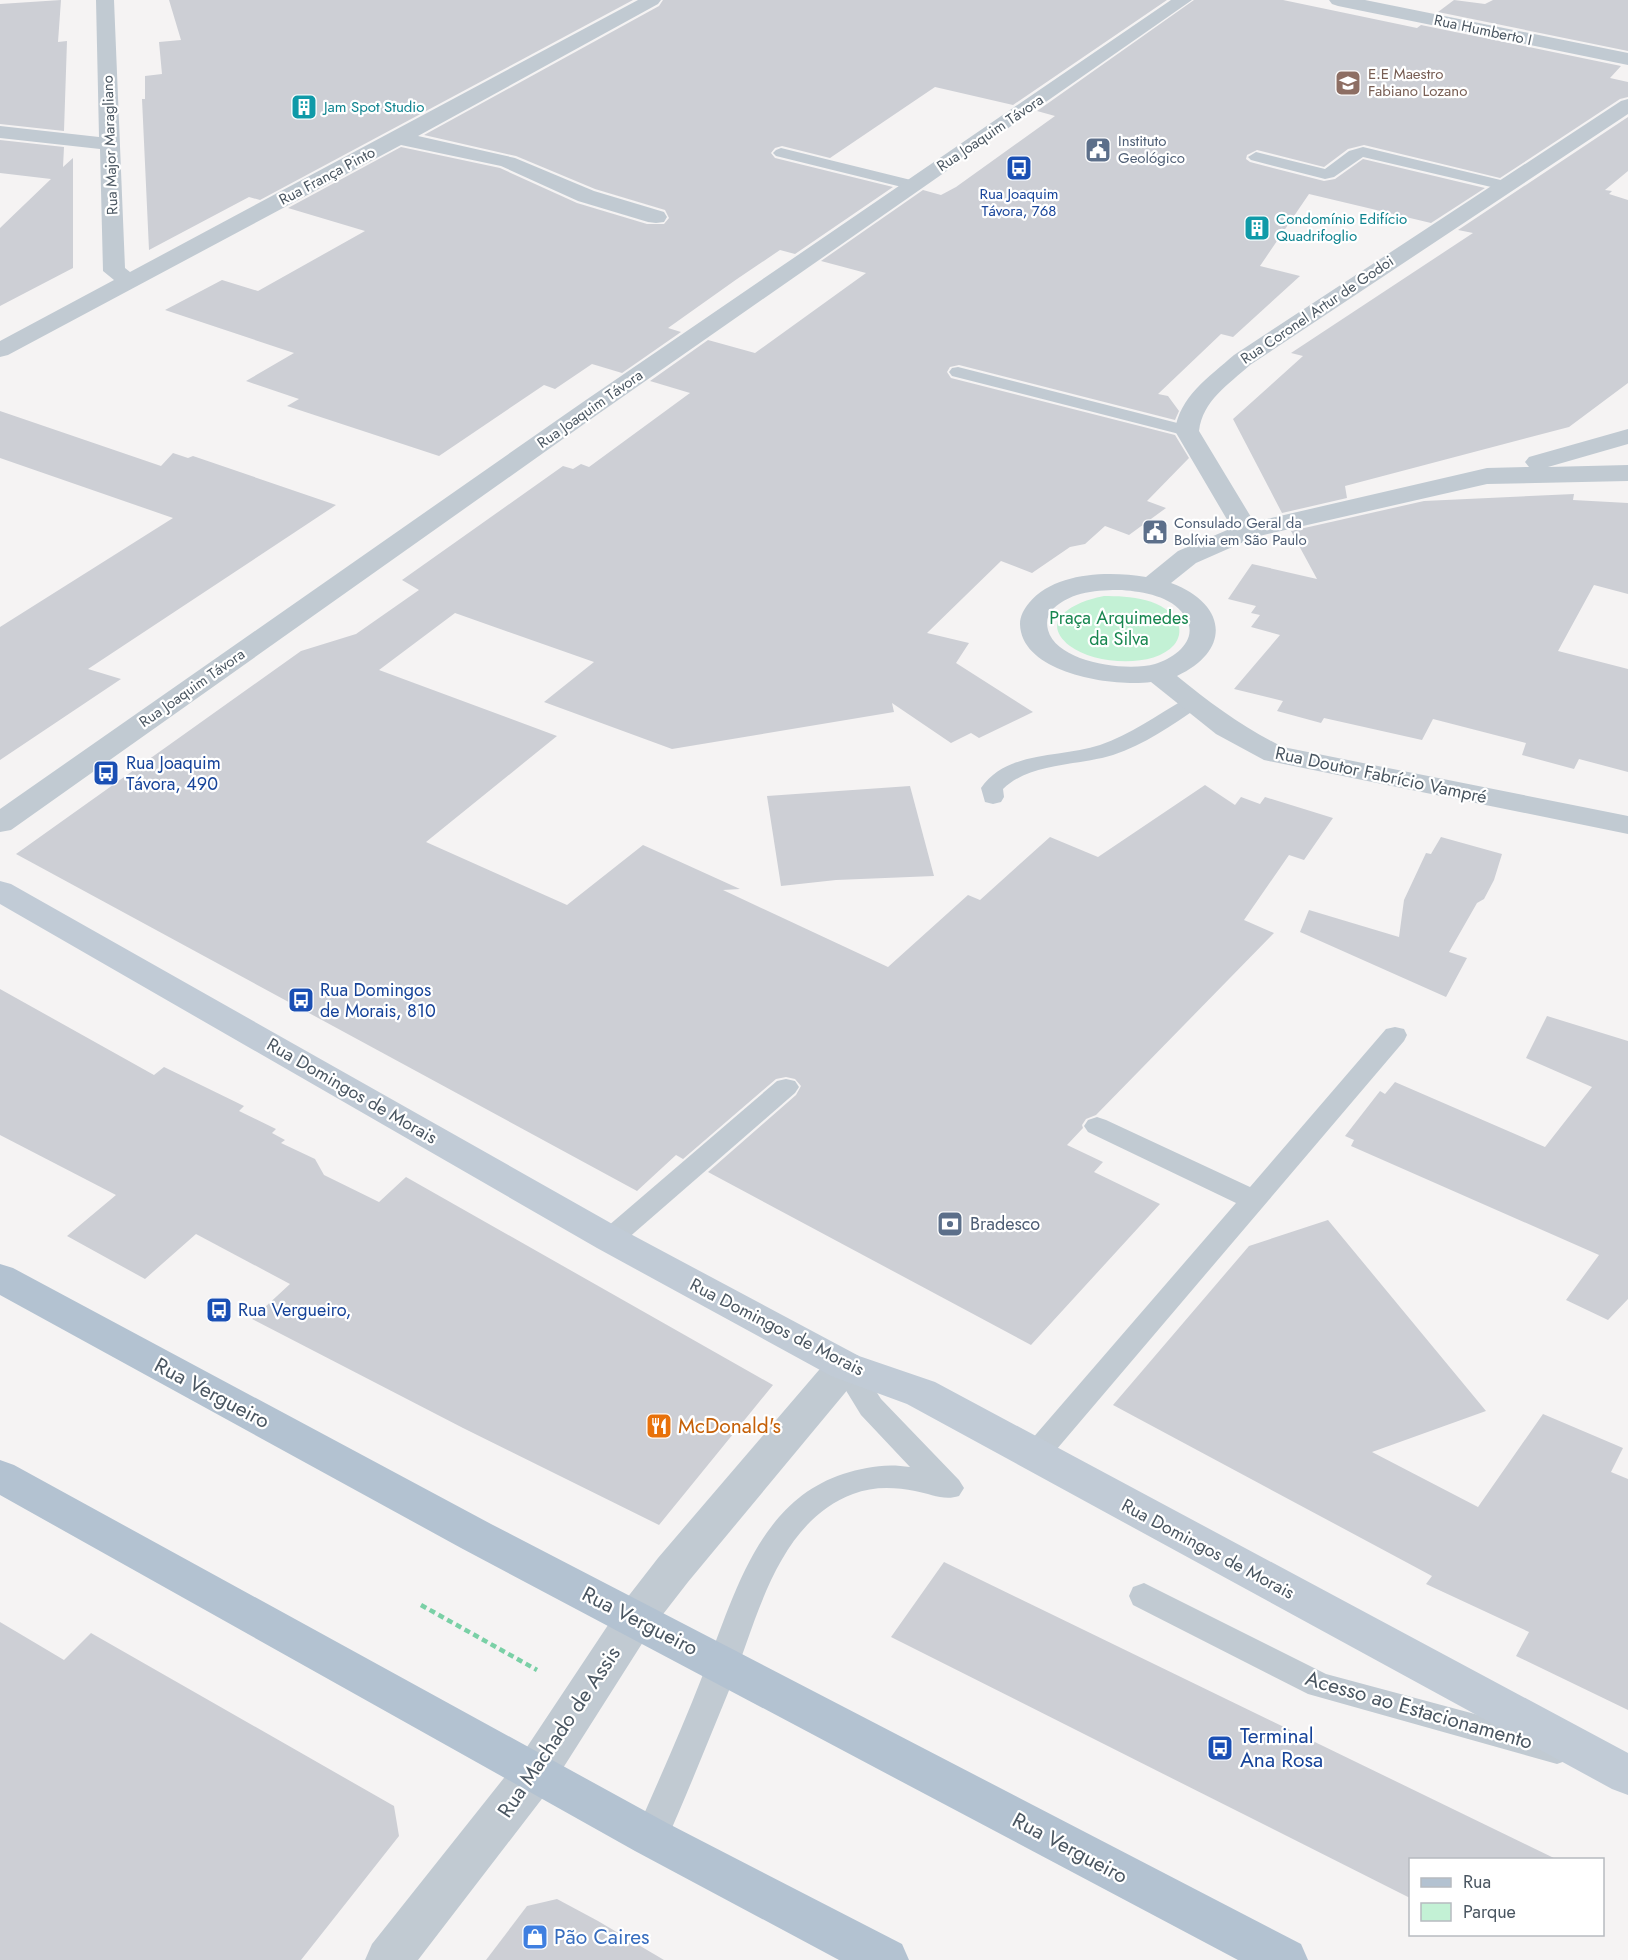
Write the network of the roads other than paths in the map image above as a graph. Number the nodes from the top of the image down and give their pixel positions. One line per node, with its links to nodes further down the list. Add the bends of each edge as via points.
1 (105, 0): 9 (street, Rua Major Maragliano)
2 (649, 0): 8 (street, Rua França Pinto)
3 (1183, 0): 12 (street, Rua Joaquim Távora)
4 (1338, 0): 5 (street, Rua Humberto I)
5 (1628, 59)
6 (1628, 105): 13 (street, Rua Coronel Artur de Godoi)
7 (0, 132): 9 (street)
8 (399, 138): 14 (street, via 508,162 586,196); 15 (street, Rua França Pinto)
9 (111, 144): 15 (street, Rua Major Maragliano, via 114,271)
10 (781, 153): 12 (lane)
11 (1256, 158): 13 (lane, via 1329,174 1354,154 1363,152)
12 (914, 185): 27 (street, Rua Joaquim Távora)
13 (1504, 185): 18 (street, Rua Coronel Artur de Godoi, via 1228,371 1203,394 1189,415)
14 (656, 217)
15 (130, 281): 16 (street, Rua França Pinto)
16 (0, 350)
17 (958, 372): 18 (lane)
18 (1187, 431): 22 (street)
19 (1628, 436): 21 (street)
20 (1628, 473): 21 (street)
21 (1487, 476): 22 (street)
22 (1247, 531): 23 (street, via 1187,557)
23 (1151, 586): 24 (street, via 1185,601 1197,612 1205,638 1185,661); 24 (street, via 1111,582 1075,587 1042,604 1034,616 1033,629 1039,643 1071,665 1119,675)
24 (1156, 673): 25 (street, Rua Doutor Fabrício Vampré)
25 (1192, 703): 26 (lane, via 1132,740 1105,751 1035,765 998,779 992,788); 28 (street, Rua Doutor Fabrício Vampré, via 1244,740 1274,754)
26 (993, 797)
27 (0, 823)
28 (1628, 825)
29 (0, 891): 34 (street, Rua Domingos de Morais)
30 (1395, 1035): 33 (lane)
31 (786, 1087): 34 (lane)
32 (1097, 1126): 33 (lane)
33 (1254, 1200): 37 (lane)
34 (610, 1239): 36 (street, Rua Domingos de Morais)
35 (0, 1278): 40 (main road, Rua Vergueiro)
36 (845, 1366): 37 (street, Rua Domingos de Morais, via 921,1393); 40 (street, Rua Machado de Assis); 41 (lane, via 871,1407 949,1488 913,1478 874,1478 830,1491 798,1515 773,1545 750,1589)
37 (1035, 1455): 42 (street, Rua Domingos de Morais)
38 (0, 1476): 43 (main road)
39 (1144, 1596): 42 (lane, Acesso ao Estacionamento, via 1319,1685)
40 (635, 1619): 41 (main road, Rua Vergueiro); 43 (street, Rua Machado de Assis)
41 (723, 1664): 44 (lane); 47 (main road, Rua Vergueiro)
42 (1616, 1769)
43 (535, 1773): 44 (main road); 45 (street, Rua Machado de Assis)
44 (651, 1837): 46 (main road)
45 (389, 1960)
46 (885, 1960)
47 (1284, 1960)

